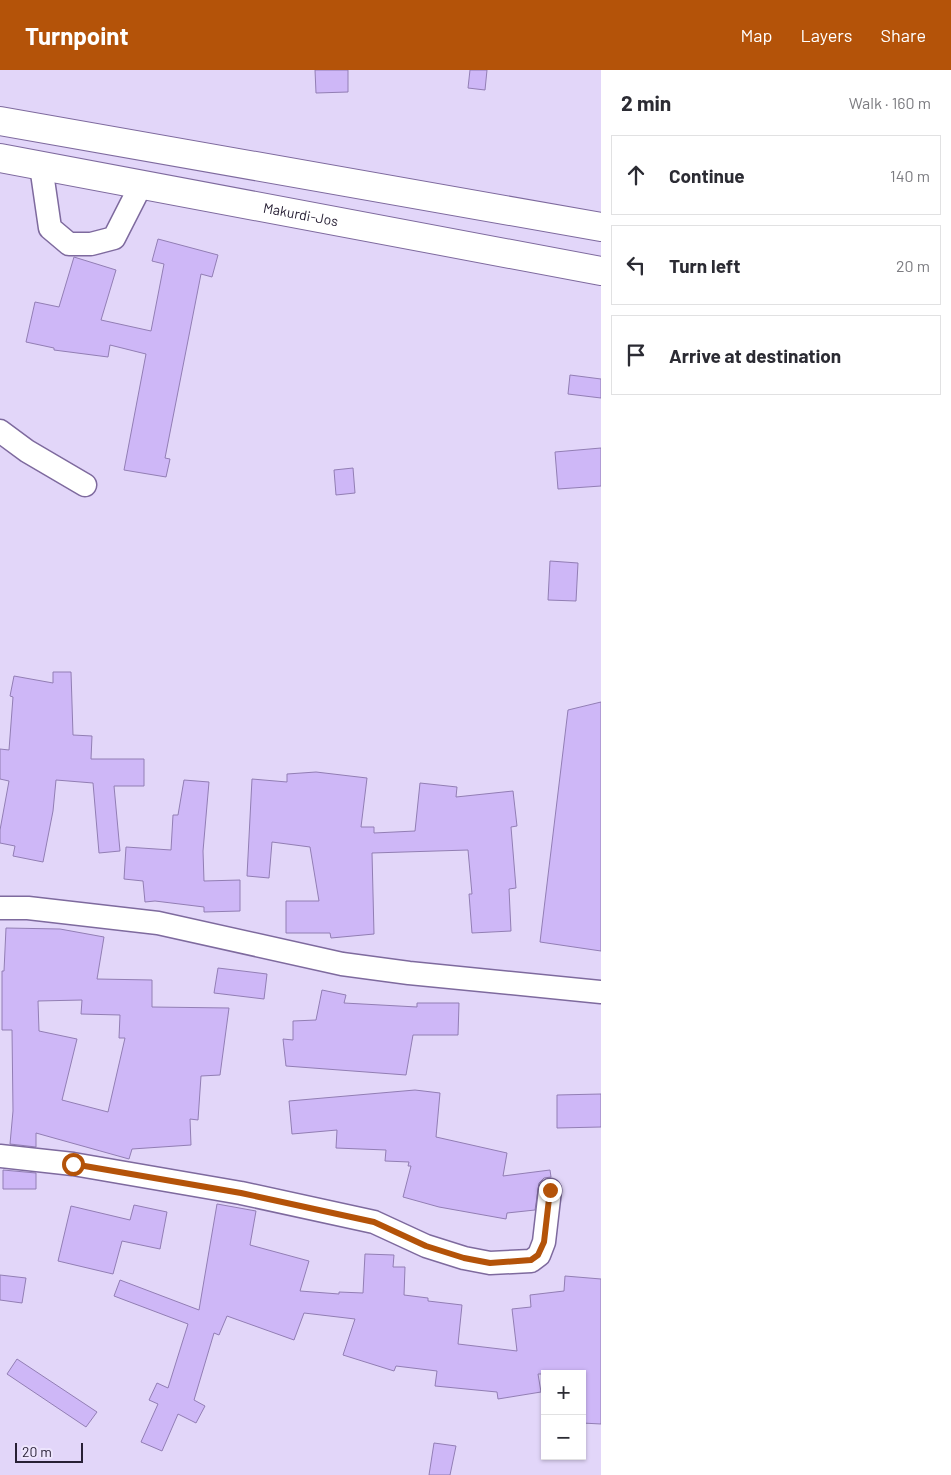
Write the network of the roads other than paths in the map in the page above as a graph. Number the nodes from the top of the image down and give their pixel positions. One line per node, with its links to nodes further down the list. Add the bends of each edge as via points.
1 (0, 121): 5 (highway)
2 (0, 158): 3 (highway, Makurdi-Jos)
3 (41, 166): 4 (highway, Makurdi-Jos); 4 (street, via 50,228 69,244 91,244 114,238)
4 (141, 185): 6 (highway, Makurdi-Jos)
5 (601, 227)
6 (601, 271)
7 (0, 430): 8 (street, via 27,451)
8 (85, 485)
9 (0, 908): 10 (street, via 158,922 342,964)
10 (601, 992)
11 (0, 1156): 12 (street, via 140,1175 374,1222 426,1246 490,1263 531,1260 538,1255 544,1242)
12 (550, 1190)

